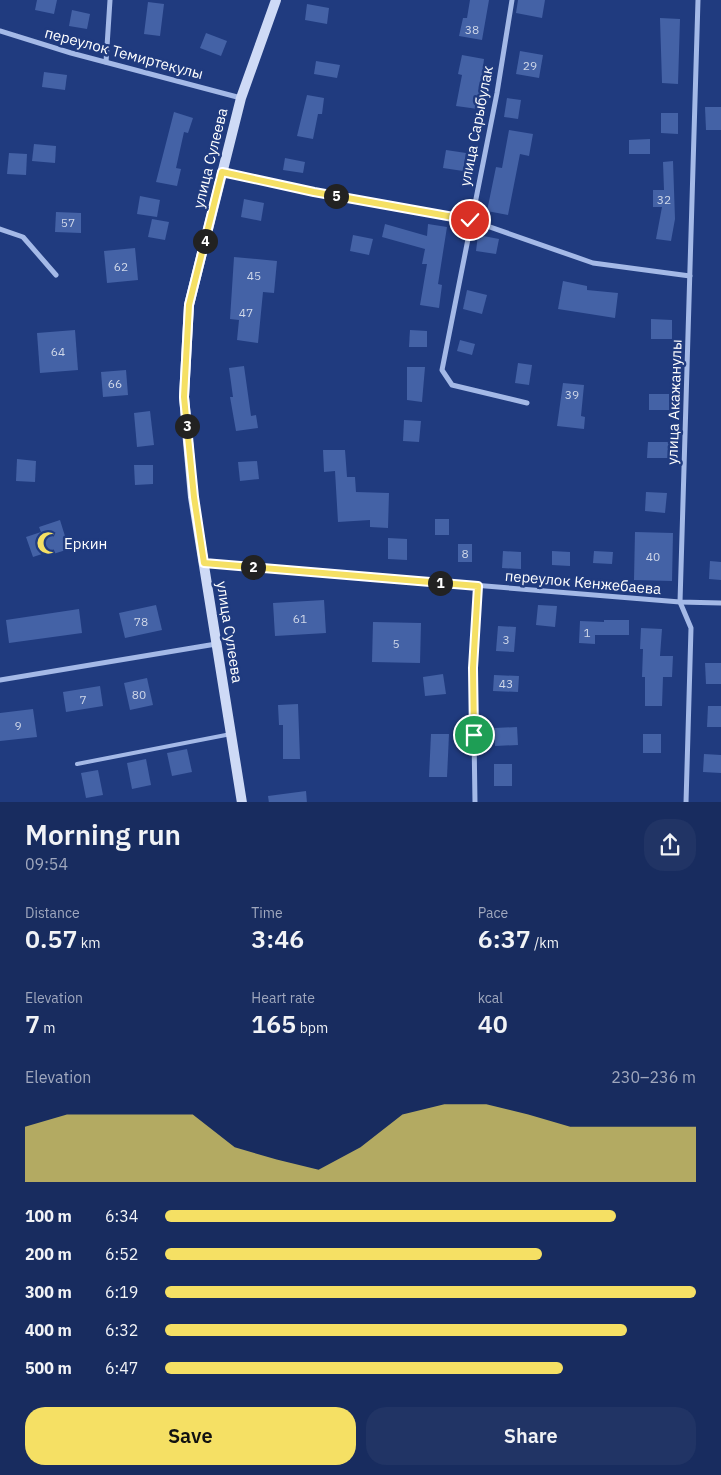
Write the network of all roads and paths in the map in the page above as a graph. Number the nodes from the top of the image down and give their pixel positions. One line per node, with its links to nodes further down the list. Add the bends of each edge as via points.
1 (110, 0): 6 (street)
2 (276, 0): 7 (main road, улица Сулеева)
3 (512, 0): 9 (street, улица Сарыбулак, via 497,93)
4 (698, 0): 12 (street, улица Акажанулы)
5 (0, 31): 6 (street, переулок Темиртекулы)
6 (106, 62): 7 (street, переулок Темиртекулы)
7 (241, 98): 8 (main road, улица Сулеева)
8 (222, 172): 9 (street); 14 (main road, улица Сулеева, via 188,314 184,397)
9 (470, 220): 12 (street, via 593,263); 13 (street, улица Сарыбулак, via 442,370 452,386)
10 (0, 229): 11 (street, via 24,237)
11 (56, 275)
12 (690, 276): 16 (street, улица Акажанулы)
13 (527, 403)
14 (204, 563): 15 (street, переулок Кенжебаева); 18 (main road, улица Сулеева)
15 (478, 586): 16 (street, переулок Кенжебаева); 23 (street, via 473,668)
16 (680, 602): 17 (street, переулок Кенжебаева); 24 (street, улица Акажанулы, via 691,628)
17 (721, 604)
18 (217, 644): 19 (street); 20 (main road, улица Сулеева)
19 (0, 680)
20 (231, 734): 21 (lane); 22 (main road, улица Сулеева)
21 (77, 764)
22 (242, 802)
23 (475, 802)
24 (686, 802)

